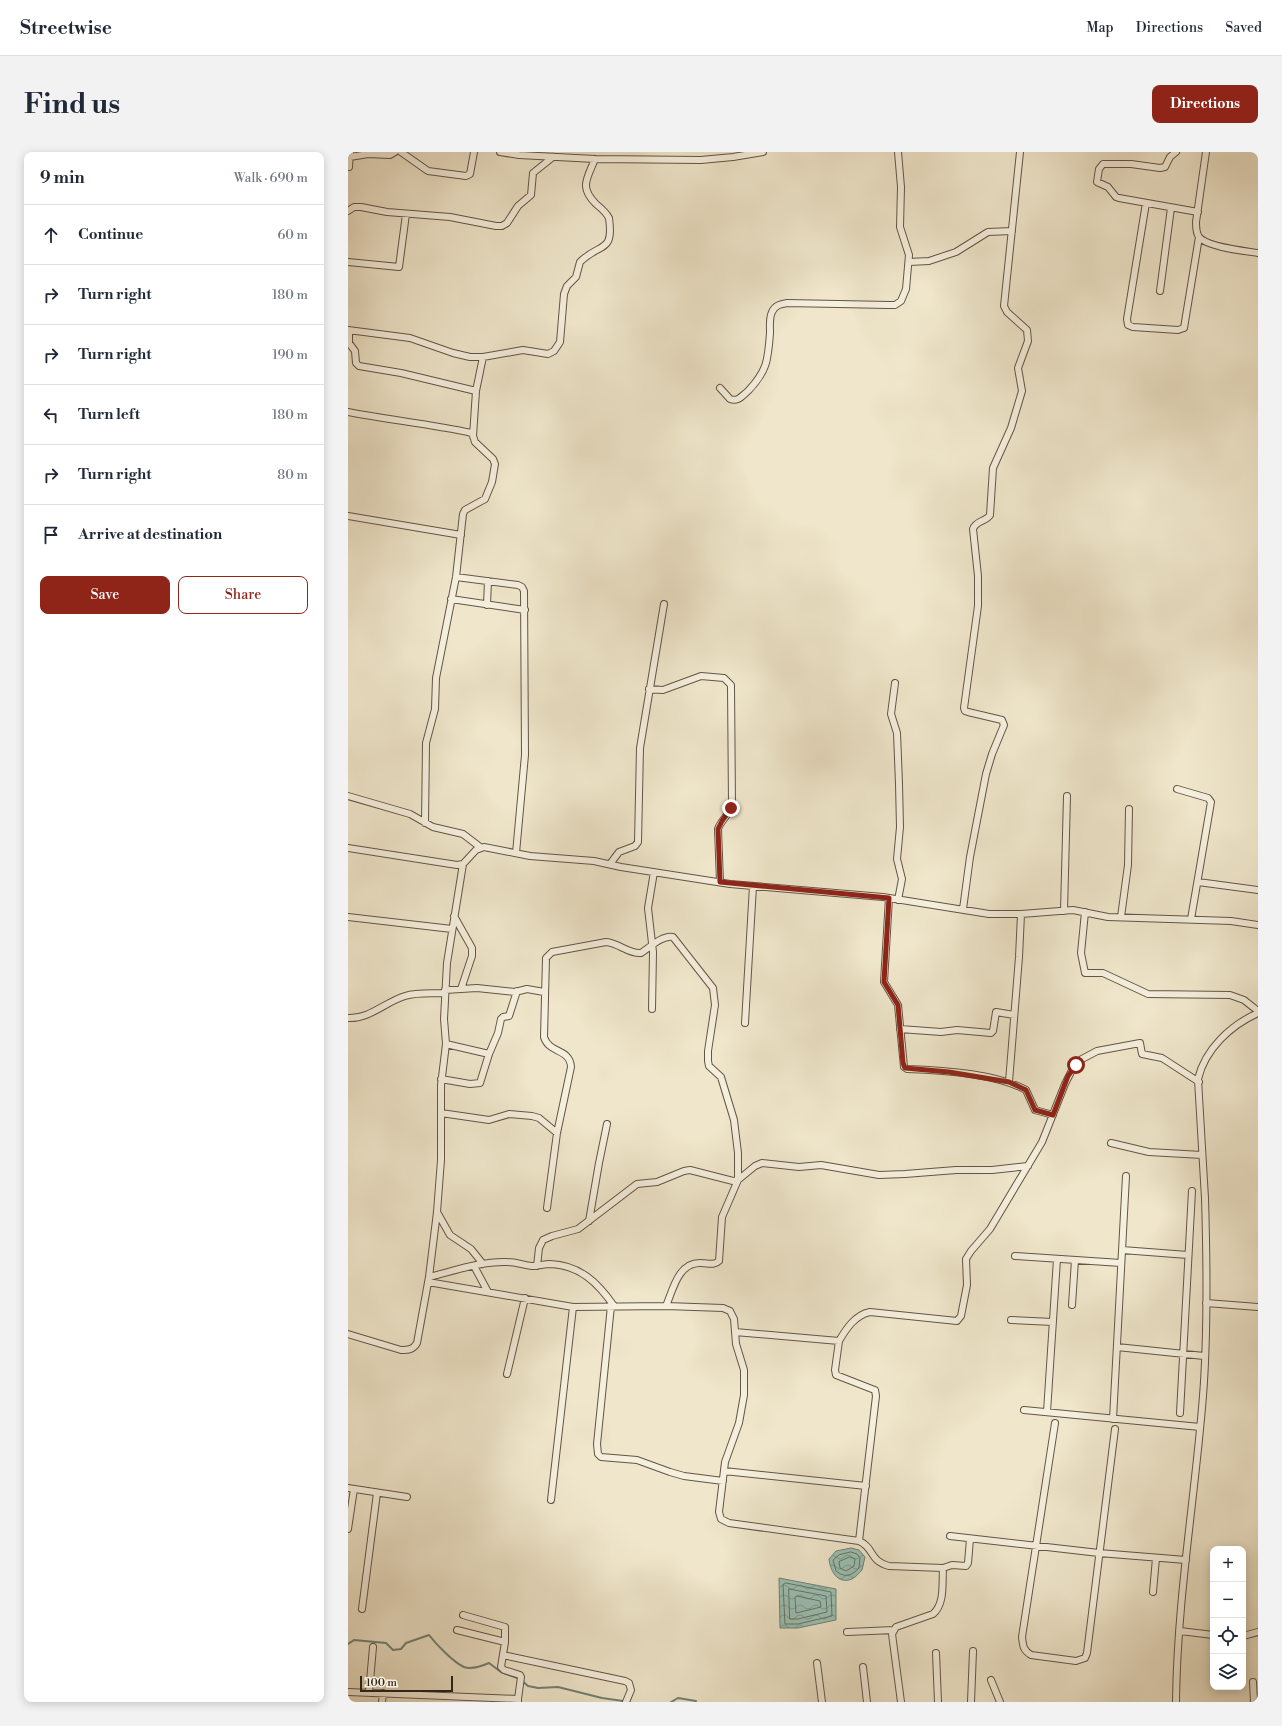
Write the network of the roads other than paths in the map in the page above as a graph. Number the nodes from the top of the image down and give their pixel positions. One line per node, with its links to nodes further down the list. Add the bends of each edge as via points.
1 (396, 152): 12 (street, via 388,155)
2 (401, 152): 3 (street, via 428,171 466,176 470,174)
3 (474, 152)
4 (500, 152): 13 (street, via 519,155)
5 (710, 152): 17 (street)
6 (763, 152): 11 (street)
7 (898, 152): 28 (street, via 901,177 900,224 909,250)
8 (1020, 152): 24 (street)
9 (1176, 152): 19 (street, via 1162,168 1131,164 1100,166 1098,183 1108,187 1117,198)
10 (1206, 152): 22 (street)
11 (748, 153): 17 (street)
12 (350, 154): 18 (street)
13 (544, 154): 15 (street)
14 (612, 155): 16 (street); 17 (street)
15 (552, 157): 16 (street); 23 (street, via 533,173 531,195 502,226 450,217)
16 (594, 159): 31 (street, via 585,189 608,216 610,239 606,245 580,262 576,277 565,290 562,332 557,348 548,354 523,350)
17 (711, 160)
18 (349, 167)
19 (1146, 203): 20 (street); 25 (street, via 1128,325 1178,330 1184,328)
20 (1171, 208): 22 (street); 29 (street)
21 (348, 211): 23 (street, via 357,207)
22 (1198, 212): 25 (street, via 1196,228)
23 (406, 214): 27 (street, via 399,267)
24 (1012, 231): 28 (street, via 988,232 956,252 929,262); 63 (street, via 1004,306 1006,312 1027,330 1028,341 1018,368 1021,396 1009,433 993,468 990,515 976,523 973,528 978,606 964,708 965,711 1003,721 1004,725 986,774)
25 (1199, 237): 26 (street, via 1209,243)
26 (1258, 253)
27 (348, 262)
28 (909, 262): 32 (street, via 904,297 895,305 778,305 772,312 766,366 762,375 736,400 730,399)
29 (1160, 291)
30 (348, 330): 31 (street, via 403,336 461,355); 33 (street, via 349,343 355,351 356,363 359,366)
31 (483, 357): 33 (street)
32 (720, 388)
33 (476, 391): 35 (street)
34 (348, 412): 35 (street)
35 (472, 433): 37 (street, via 475,442 495,464 492,482 485,499 463,512)
36 (348, 516): 37 (street)
37 (461, 535): 38 (street)
38 (456, 577): 39 (street); 40 (street)
39 (488, 581): 42 (street); 43 (street, via 522,587)
40 (451, 600): 42 (street); 50 (street, via 436,678 435,709 426,743)
41 (664, 604): 45 (street)
42 (487, 605): 43 (street)
43 (525, 610): 53 (street, via 525,755)
44 (895, 683): 62 (street, via 891,714 897,733 900,784 897,859 902,879)
45 (649, 689): 55 (street, via 639,761 638,842 635,846 619,852); 57 (street, via 663,690 701,676 724,678 731,685 732,805 718,829)
46 (1176, 789): 58 (street, via 1208,798 1211,802)
47 (348, 796): 50 (street, via 410,814)
48 (1067, 796): 64 (street)
49 (1129, 809): 69 (street, via 1128,865)
50 (425, 823): 51 (street, via 463,834)
51 (480, 847): 53 (street); 54 (street)
52 (348, 848): 54 (street)
53 (516, 853): 55 (street)
54 (463, 864): 67 (street)
55 (610, 864): 56 (street)
56 (654, 872): 57 (street); 73 (street, via 648,908)
57 (720, 882): 59 (street)
58 (1198, 882): 60 (street); 70 (street)
59 (753, 886): 61 (street); 82 (street)
60 (1258, 890)
61 (889, 898): 62 (street); 83 (street, via 884,982 898,1005)
62 (898, 900): 63 (street)
63 (963, 909): 66 (street, via 989,914)
64 (1064, 911): 65 (street); 66 (street)
65 (1085, 912): 69 (street); 79 (street, via 1081,952 1085,973 1102,973 1148,994 1230,995 1244,1000)
66 (1021, 914): 80 (street)
67 (454, 916): 72 (street); 74 (street, via 472,948 472,956)
68 (348, 917): 72 (street)
69 (1121, 917): 70 (street)
70 (1191, 919): 71 (street)
71 (1258, 925)
72 (452, 929): 75 (street)
73 (652, 945): 77 (street, via 641,953 633,953 614,943 606,942 552,952 546,958); 78 (street); 97 (street, via 673,937 714,988 715,1005 708,1061 709,1066 721,1077 734,1120)
74 (461, 989): 75 (street); 76 (street)
75 (445, 991): 81 (street, via 410,995 364,1016); 84 (street)
76 (517, 991): 77 (street, via 527,989); 85 (street, via 509,1016 501,1019)
77 (544, 992): 92 (street, via 545,1041 552,1048 568,1056 571,1062)
78 (652, 1010)
79 (1258, 1012): 88 (street, via 1230,1030 1215,1046 1201,1068)
80 (1014, 1015): 83 (street, via 995,1012 991,1033); 87 (street)
81 (348, 1018)
82 (745, 1023)
83 (900, 1029): 87 (street, via 905,1068)
84 (446, 1044): 85 (street); 86 (street)
85 (489, 1054): 86 (street, via 479,1084)
86 (441, 1079): 89 (street)
87 (1009, 1082): 90 (street, via 1026,1090 1035,1110)
88 (1198, 1082): 90 (street, via 1162,1058 1143,1055 1140,1043 1105,1048 1091,1054 1072,1070); 94 (street)
89 (441, 1114): 92 (street, via 489,1120 509,1114 535,1116); 100 (street)
90 (1053, 1115): 95 (street, via 1042,1142)
91 (607, 1124): 101 (street)
92 (557, 1133): 99 (street)
93 (1111, 1143): 94 (street, via 1149,1152)
94 (1202, 1156): 114 (street)
95 (1028, 1166): 97 (street, via 884,1175 821,1165 799,1167 762,1163); 124 (street, via 990,1229 966,1259 967,1285 960,1319 954,1321 870,1312 851,1324)
96 (1126, 1176): 102 (street)
97 (738, 1180): 101 (street, via 729,1181 695,1170 684,1171 657,1182 637,1184); 117 (street, via 722,1217 719,1261 715,1264 696,1264 680,1272)
98 (1192, 1192): 103 (street)
99 (547, 1208)
100 (437, 1212): 108 (street, via 450,1235 470,1249); 111 (street)
101 (589, 1220): 110 (street, via 574,1231 543,1240 539,1248)
102 (1122, 1250): 103 (street); 107 (street)
103 (1188, 1255): 126 (street)
104 (1016, 1256): 105 (street)
105 (1057, 1259): 106 (street); 121 (street)
106 (1075, 1260): 107 (street); 115 (street)
107 (1121, 1263): 125 (street)
108 (483, 1264): 109 (street); 110 (street, via 507,1262)
109 (474, 1266): 111 (street); 112 (street)
110 (537, 1266): 116 (street, via 554,1265 580,1272 597,1284)
111 (428, 1279): 112 (street); 123 (street, via 414,1348 401,1350)
112 (488, 1292): 113 (street)
113 (525, 1298): 118 (street); 128 (street)
114 (1206, 1303): 119 (street); 127 (street)
115 (1072, 1305)
116 (613, 1306): 117 (street); 118 (street); 137 (street, via 597,1444 598,1454 601,1457 637,1460 684,1476)
117 (666, 1306): 122 (street, via 727,1309 732,1314)
118 (573, 1307): 142 (street)
119 (1258, 1307)
120 (1011, 1320): 121 (street)
121 (1053, 1322): 130 (street)
122 (735, 1332): 124 (street); 136 (street, via 744,1370 744,1395 739,1423 727,1452)
123 (348, 1334)
124 (839, 1341): 138 (street, via 836,1375 872,1389 876,1393)
125 (1117, 1347): 126 (street); 132 (street)
126 (1184, 1354): 127 (street); 131 (street)
127 (1204, 1356): 134 (street)
128 (507, 1374)
129 (1024, 1410): 130 (street)
130 (1047, 1412): 132 (street)
131 (1180, 1413)
132 (1113, 1419): 134 (street)
133 (1055, 1423): 147 (street)
134 (1200, 1427): 150 (street)
135 (1115, 1429): 148 (street)
136 (724, 1471): 137 (street); 138 (street)
137 (723, 1481): 146 (street, via 719,1512 725,1522)
138 (866, 1486): 146 (street)
139 (351, 1489): 140 (street); 143 (street)
140 (377, 1493): 141 (street); 153 (street)
141 (407, 1497)
142 (551, 1500)
143 (348, 1529)
144 (950, 1536): 145 (street)
145 (970, 1539): 147 (street); 151 (street, via 966,1566 952,1565)
146 (859, 1541): 151 (street, via 869,1548 874,1559 881,1564)
147 (1036, 1546): 148 (street); 148 (street, via 1022,1637 1023,1646 1031,1655 1076,1661 1085,1658 1087,1653)
148 (1099, 1553): 149 (street)
149 (1156, 1558): 150 (street); 152 (street)
150 (1186, 1560): 157 (street)
151 (943, 1568): 156 (street, via 941,1604 937,1611)
152 (1152, 1592)
153 (362, 1609)
154 (463, 1615): 162 (street, via 505,1627)
155 (457, 1630): 162 (street)
156 (894, 1630): 158 (street); 184 (street, via 891,1638)
157 (1180, 1631): 160 (street); 188 (street)
158 (847, 1632)
159 (1258, 1632): 161 (street)
160 (1210, 1635)
161 (1246, 1635)
162 (505, 1642): 166 (street)
163 (372, 1648): 172 (street)
164 (973, 1651): 186 (street)
165 (936, 1653): 185 (street)
166 (502, 1655): 178 (street, via 501,1667 516,1673 520,1681); 179 (street, via 625,1681 631,1687)
167 (817, 1663): 182 (street)
168 (862, 1667): 183 (street)
169 (991, 1680): 187 (street)
170 (1253, 1682): 189 (street)
171 (348, 1692): 172 (street)
172 (369, 1693): 173 (street)
173 (383, 1694): 174 (street); 180 (street)
174 (411, 1694): 175 (street); 181 (street)
175 (440, 1699): 176 (street)
176 (455, 1699): 177 (street)
177 (471, 1699): 178 (street)
178 (518, 1700)
179 (626, 1700)
180 (382, 1702)
181 (410, 1702)
182 (822, 1702)
183 (867, 1702)
184 (901, 1702)
185 (938, 1702)
186 (971, 1702)
187 (1000, 1702)
188 (1176, 1702)
189 (1254, 1702)

